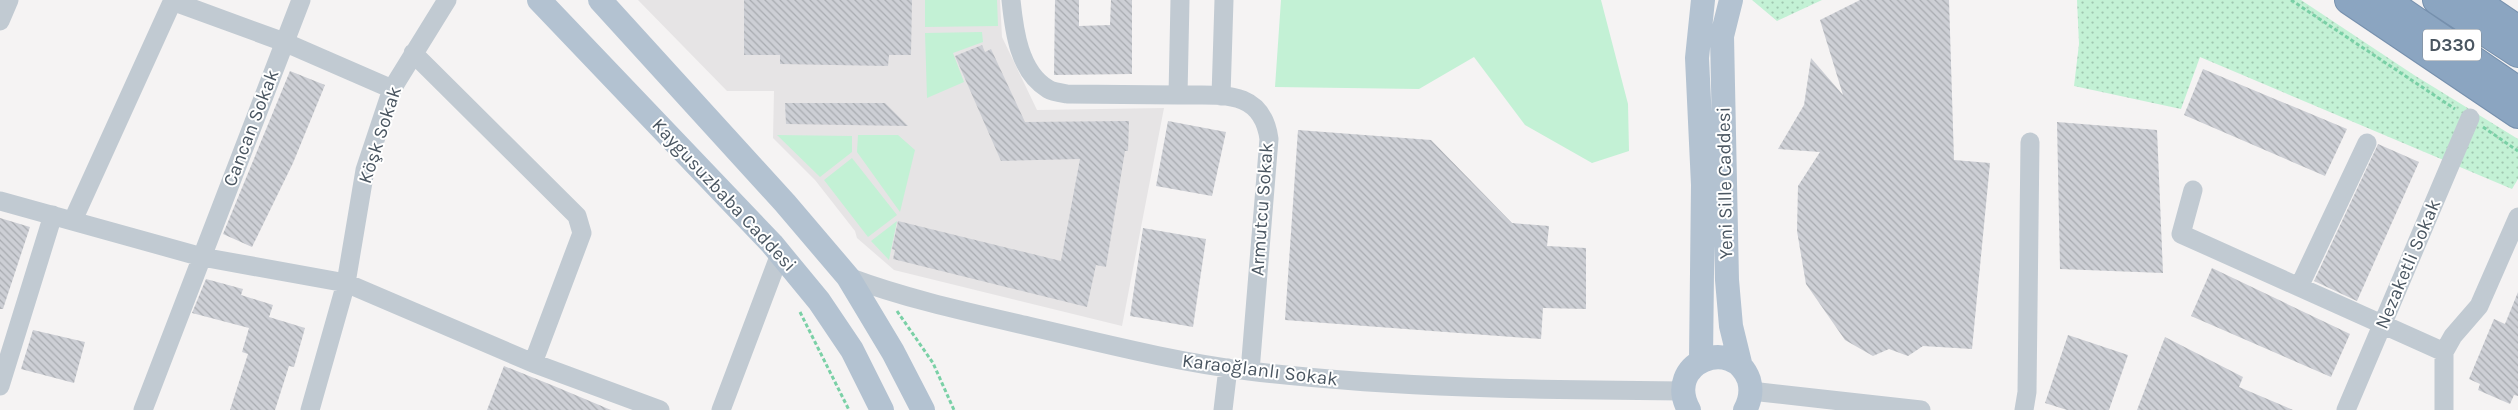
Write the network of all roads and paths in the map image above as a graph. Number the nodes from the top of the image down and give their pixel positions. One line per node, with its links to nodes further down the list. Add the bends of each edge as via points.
1 (9, 0): 17 (street)
2 (301, 0): 19 (street, Cancan Sokak)
3 (447, 0): 20 (street, Köşk Sokak)
4 (539, 0): 36 (main road, Kaygusuzbaba Caddesi)
5 (600, 0): 38 (main road, Kaygusuzbaba Caddesi)
6 (1011, 0): 24 (street, Armutcu Sokak, via 1020,49 1037,81 1049,90 1067,94)
7 (1180, 0): 24 (street)
8 (1224, 0): 25 (street)
9 (1703, 0): 43 (main road, Yeni Sille Caddesi, via 1698,58 1703,185)
10 (1731, 0): 45 (main road, Yeni Sille Caddesi, via 1722,36 1727,280 1731,326)
11 (2291, 0): 27 (path)
12 (2349, 0): 26 (highway)
13 (2385, 0): 23 (highway, D330)
14 (2437, 0): 21 (highway, D330)
15 (2474, 0): 18 (highway)
16 (173, 1): 19 (street); 35 (street)
17 (0, 21)
18 (2518, 30)
19 (284, 42): 22 (street); 37 (street, Cancan Sokak)
20 (413, 53): 22 (street, Köşk Sokak); 44 (street, via 577,216 582,233)
21 (2518, 53)
22 (392, 89): 39 (street, Köşk Sokak, via 366,170)
23 (2518, 91)
24 (1178, 95): 25 (street, Armutcu Sokak)
25 (1221, 96): 47 (street, Armutcu Sokak, via 1250,102 1267,126 1269,139)
26 (2518, 114)
27 (2470, 118): 30 (path); 41 (street, Nezaketli Sokak)
28 (2030, 142): 59 (street, via 2027,392)
29 (2367, 143): 40 (street)
30 (2518, 151)
31 (2193, 190): 40 (street, via 2181,234)
32 (0, 201): 33 (street)
33 (53, 215): 35 (street); 48 (street)
34 (2518, 217): 42 (street, via 2479,306 2453,336)
35 (74, 220): 37 (street)
36 (780, 254): 54 (street); 55 (main road, Kaygusuzbaba Caddesi, via 819,300 852,350)
37 (202, 257): 39 (street); 51 (street, Cancan Sokak)
38 (848, 277): 46 (street, Karaoğlanlı Sokak, via 918,300 1171,359); 56 (main road, Kaygusuzbaba Caddesi, via 894,352)
39 (346, 283): 44 (street); 52 (street, Köşk Sokak)
40 (2299, 287): 41 (street)
41 (2383, 324): 42 (street); 60 (street, Nezaketli Sokak)
42 (2444, 352): 61 (street)
43 (1701, 360): 45 (main road, via 1722,357); 49 (main road, via 1688,373)
44 (533, 364): 53 (street)
45 (1741, 367): 50 (main road, Yeni Sille Caddesi, via 1746,374)
46 (1228, 368): 47 (street, Karaoğlanlı Sokak); 57 (street)
47 (1250, 371): 49 (street, Karaoğlanlı Sokak)
48 (0, 386)
49 (1686, 400)
50 (1748, 400): 58 (street)
51 (143, 410)
52 (310, 410)
53 (660, 410)
54 (722, 410)
55 (882, 410)
56 (923, 410)
57 (1223, 410)
58 (1921, 410)
59 (2024, 410)
60 (2346, 410)
61 (2444, 410)

